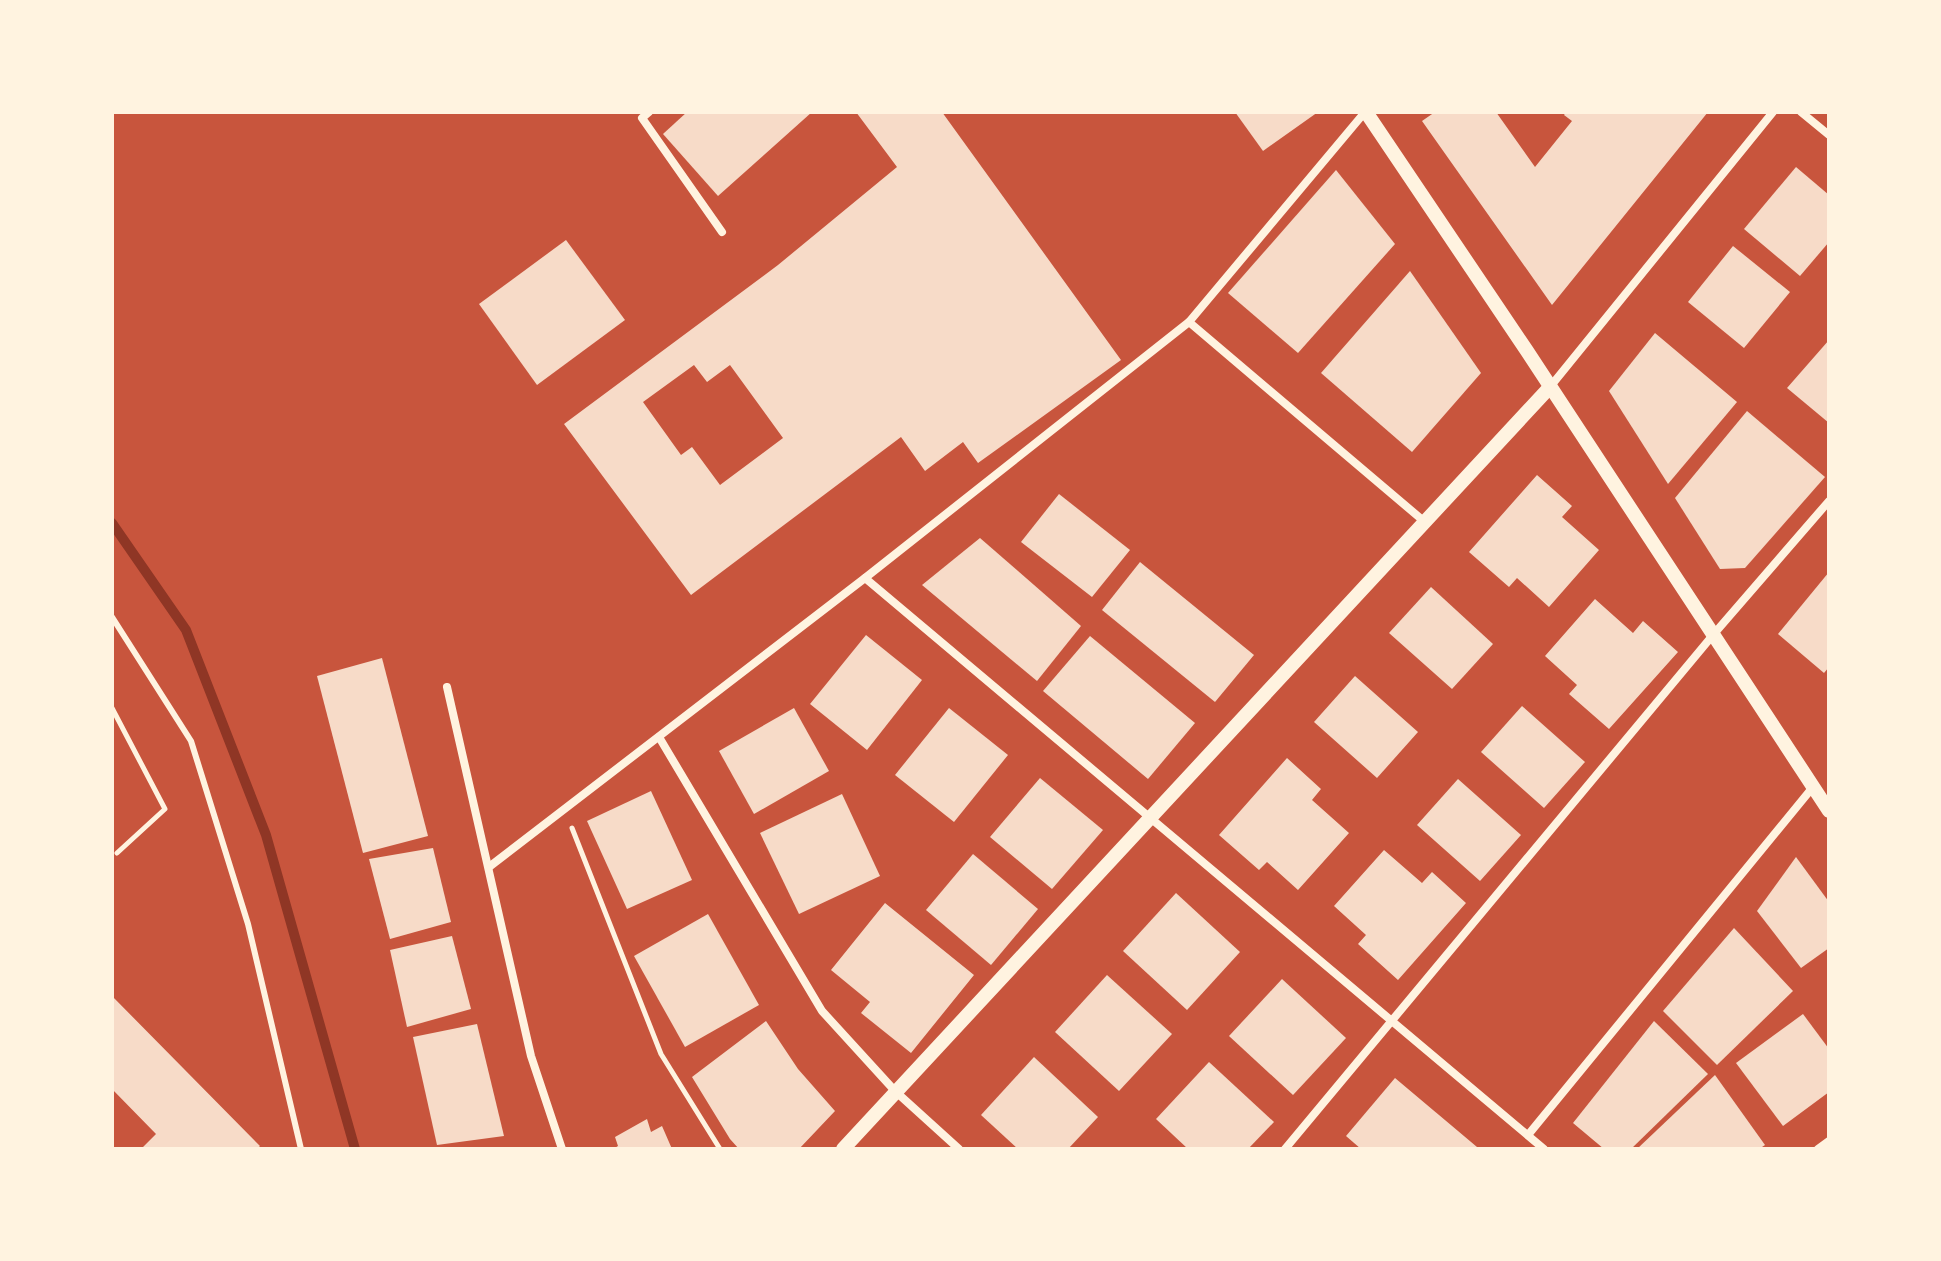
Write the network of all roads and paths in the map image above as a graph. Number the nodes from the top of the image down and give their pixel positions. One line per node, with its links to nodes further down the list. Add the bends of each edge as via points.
1 (649, 112): 6 (street, via 642,118)
2 (1366, 112): 7 (street); 8 (street)
3 (1773, 112): 8 (street)
4 (1801, 112): 5 (street)
5 (1829, 135)
6 (722, 232)
7 (1189, 322): 10 (street); 11 (street)
8 (1550, 387): 10 (street); 13 (street)
9 (1829, 501): 13 (street)
10 (1426, 523): 20 (street)
11 (865, 578): 16 (street); 20 (street)
12 (112, 617): 27 (lane, via 191,741 248,924)
13 (1713, 635): 17 (street); 23 (street)
14 (447, 687): 22 (street)
15 (112, 708): 21 (path, via 165,809)
16 (659, 737): 18 (street); 24 (street, via 822,1011)
17 (1813, 787): 19 (street); 25 (street)
18 (565, 808): 22 (street); 29 (path, via 661,1054)
19 (1829, 811)
20 (1150, 816): 23 (street); 24 (street)
21 (117, 853)
22 (489, 867): 28 (street, via 531,1056)
23 (1393, 1021): 25 (street); 32 (street)
24 (895, 1091): 30 (street); 31 (street)
25 (1528, 1135): 33 (street)
26 (1829, 1141): 34 (street)
27 (301, 1149)
28 (562, 1149)
29 (720, 1149)
30 (843, 1149)
31 (959, 1149)
32 (1285, 1149)
33 (1544, 1149)
34 (1818, 1149)

